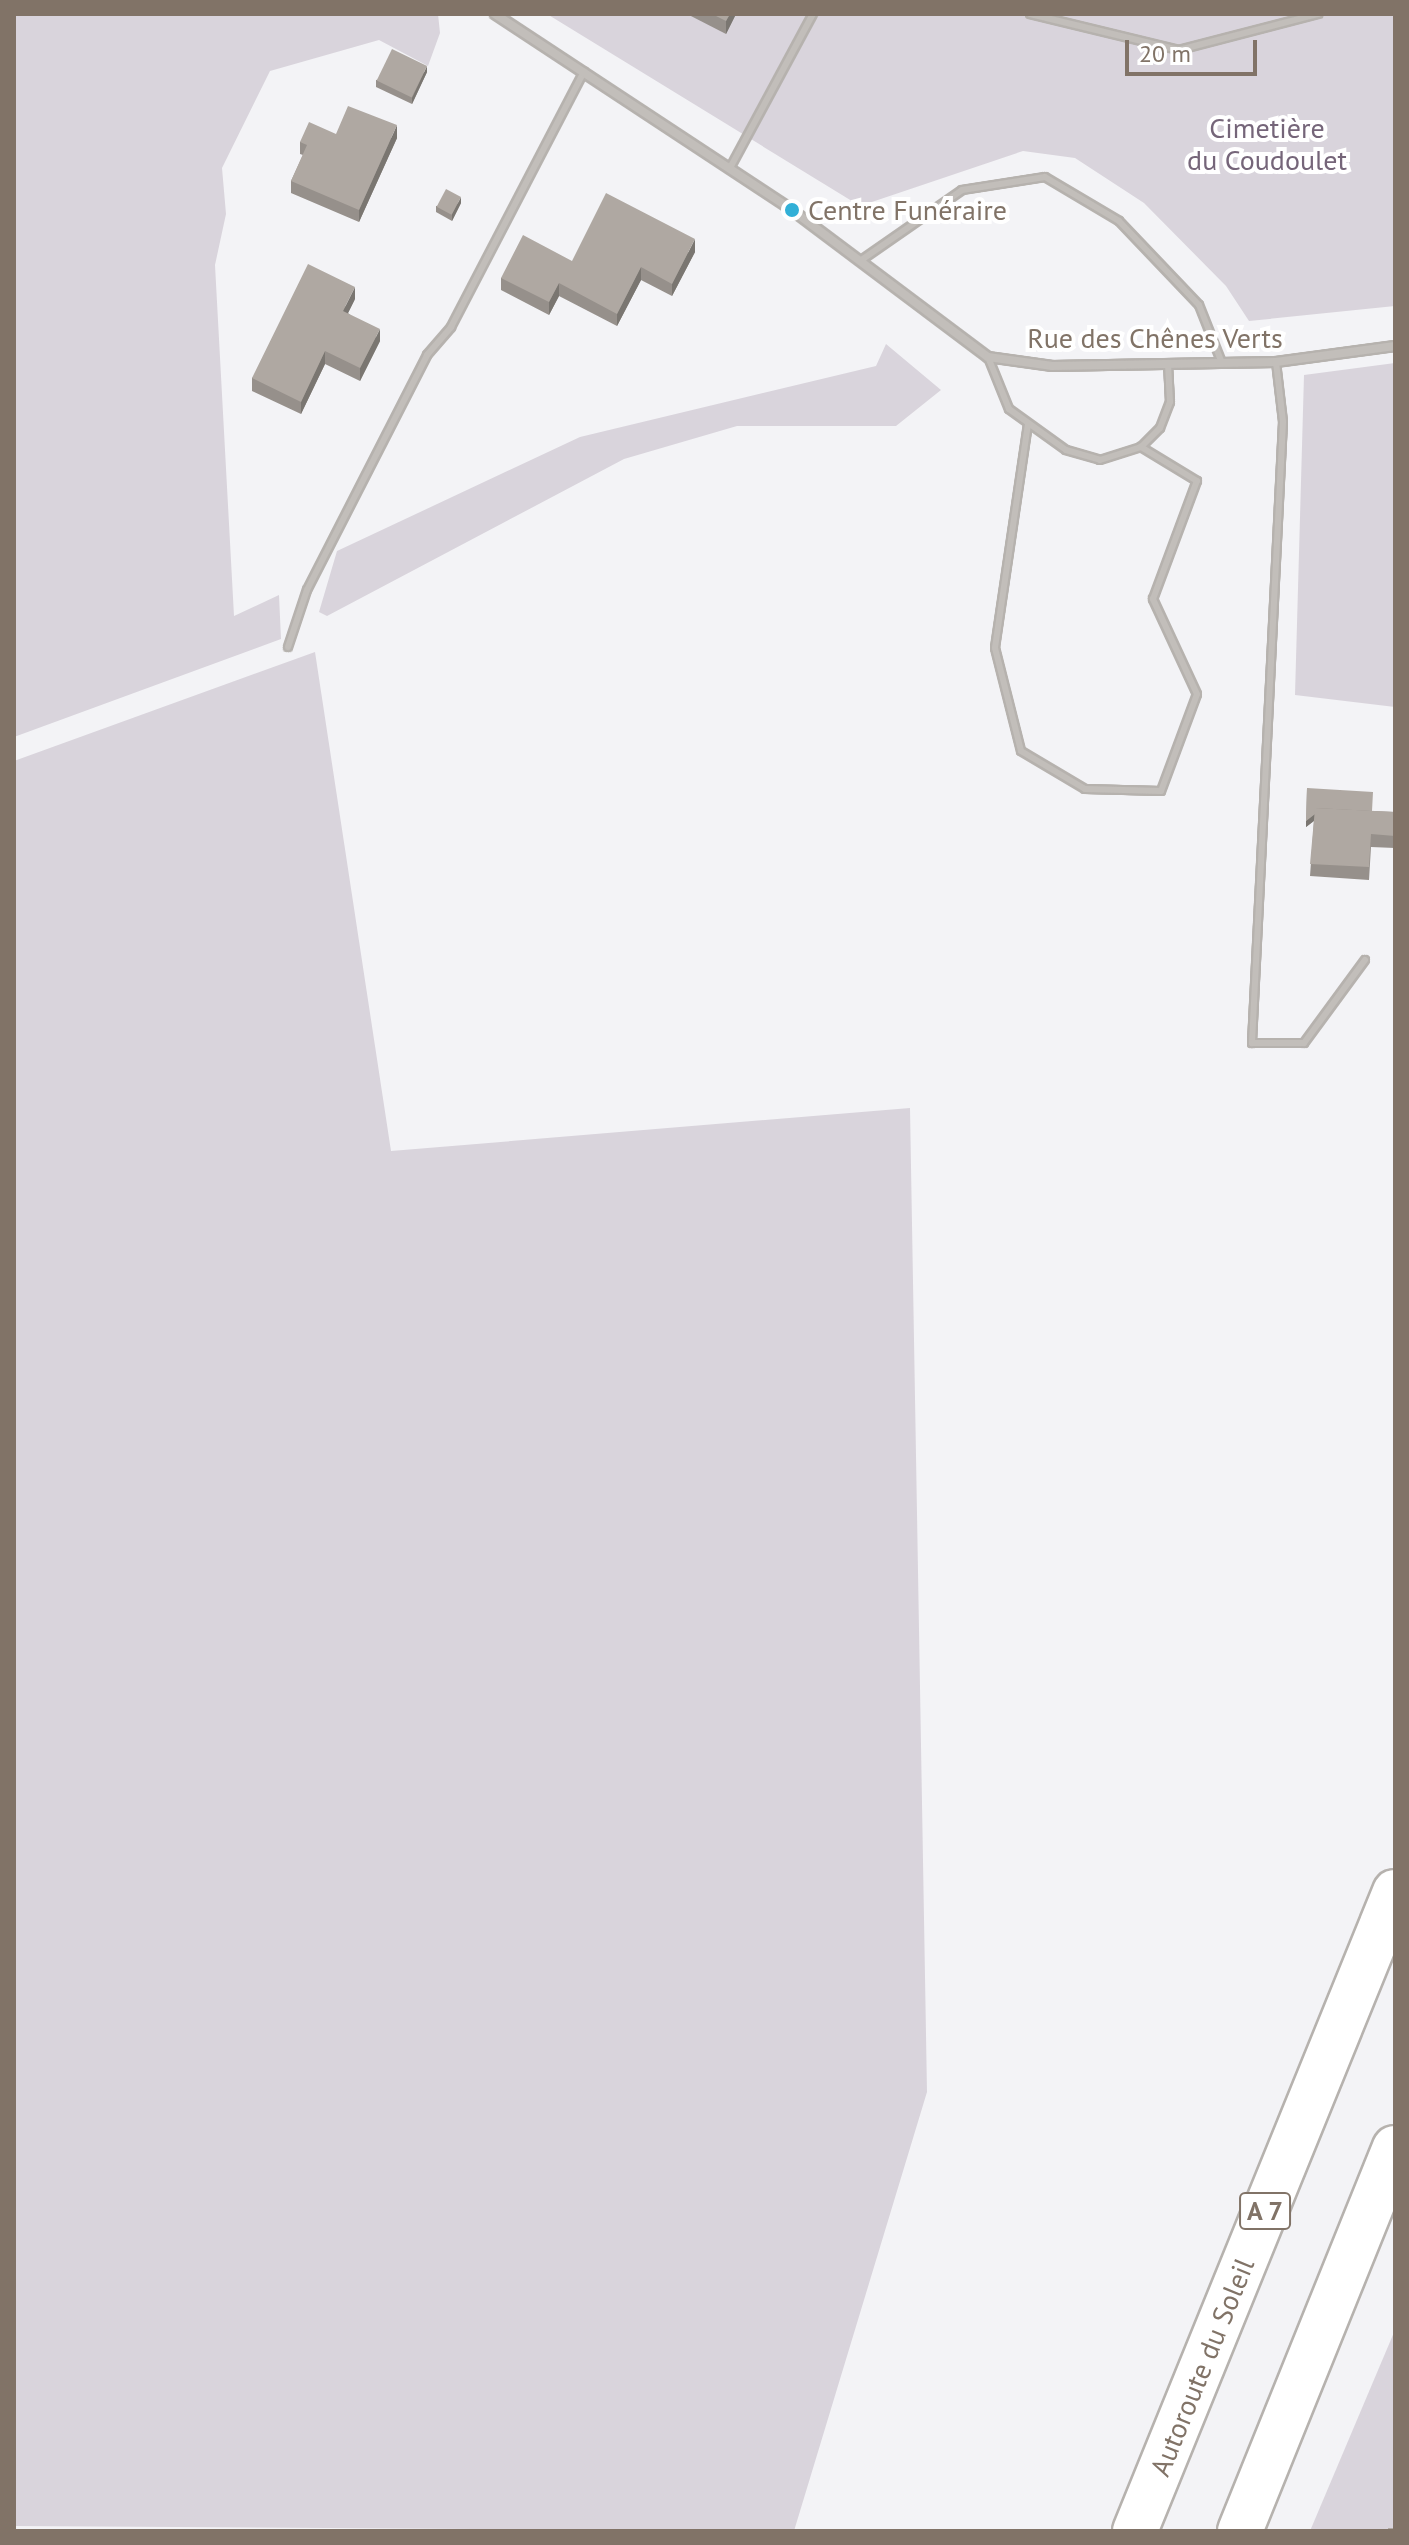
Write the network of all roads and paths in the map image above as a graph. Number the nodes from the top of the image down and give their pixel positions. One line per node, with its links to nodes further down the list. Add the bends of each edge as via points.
1 (495, 14): 5 (street, Rue des Chênes Verts)
2 (813, 14): 6 (lane)
3 (1030, 14): 4 (lane, via 1179,50)
4 (1318, 14)
5 (584, 71): 6 (street, Rue des Chênes Verts); 15 (lane, via 451,327 420,369 307,590)
6 (730, 168): 7 (street, Rue des Chênes Verts)
7 (860, 261): 9 (street, Rue des Chênes Verts); 12 (lane, via 962,190 1045,177 1129,231 1199,305)
8 (1395, 346): 10 (street, Rue des Chênes Verts)
9 (988, 357): 11 (street, Rue des Chênes Verts, via 1052,366); 13 (lane, via 1009,409)
10 (1276, 362): 12 (street, Rue des Chênes Verts); 16 (lane, via 1283,422 1252,1043 1304,1043)
11 (1168, 363): 12 (street, Rue des Chênes Verts); 14 (lane, via 1170,402 1160,428)
12 (1222, 363)
13 (1028, 424): 14 (lane, via 1066,450 1100,460); 14 (lane, via 995,648 1021,751 1085,789 1161,791 1197,694 1153,599 1197,481)
14 (1141, 447)
15 (288, 647)
16 (1365, 960)
17 (1395, 1892): 19 (highway, Autoroute du Soleil / A 7)
18 (1395, 2148): 20 (highway)
19 (1135, 2531)
20 (1240, 2531)

